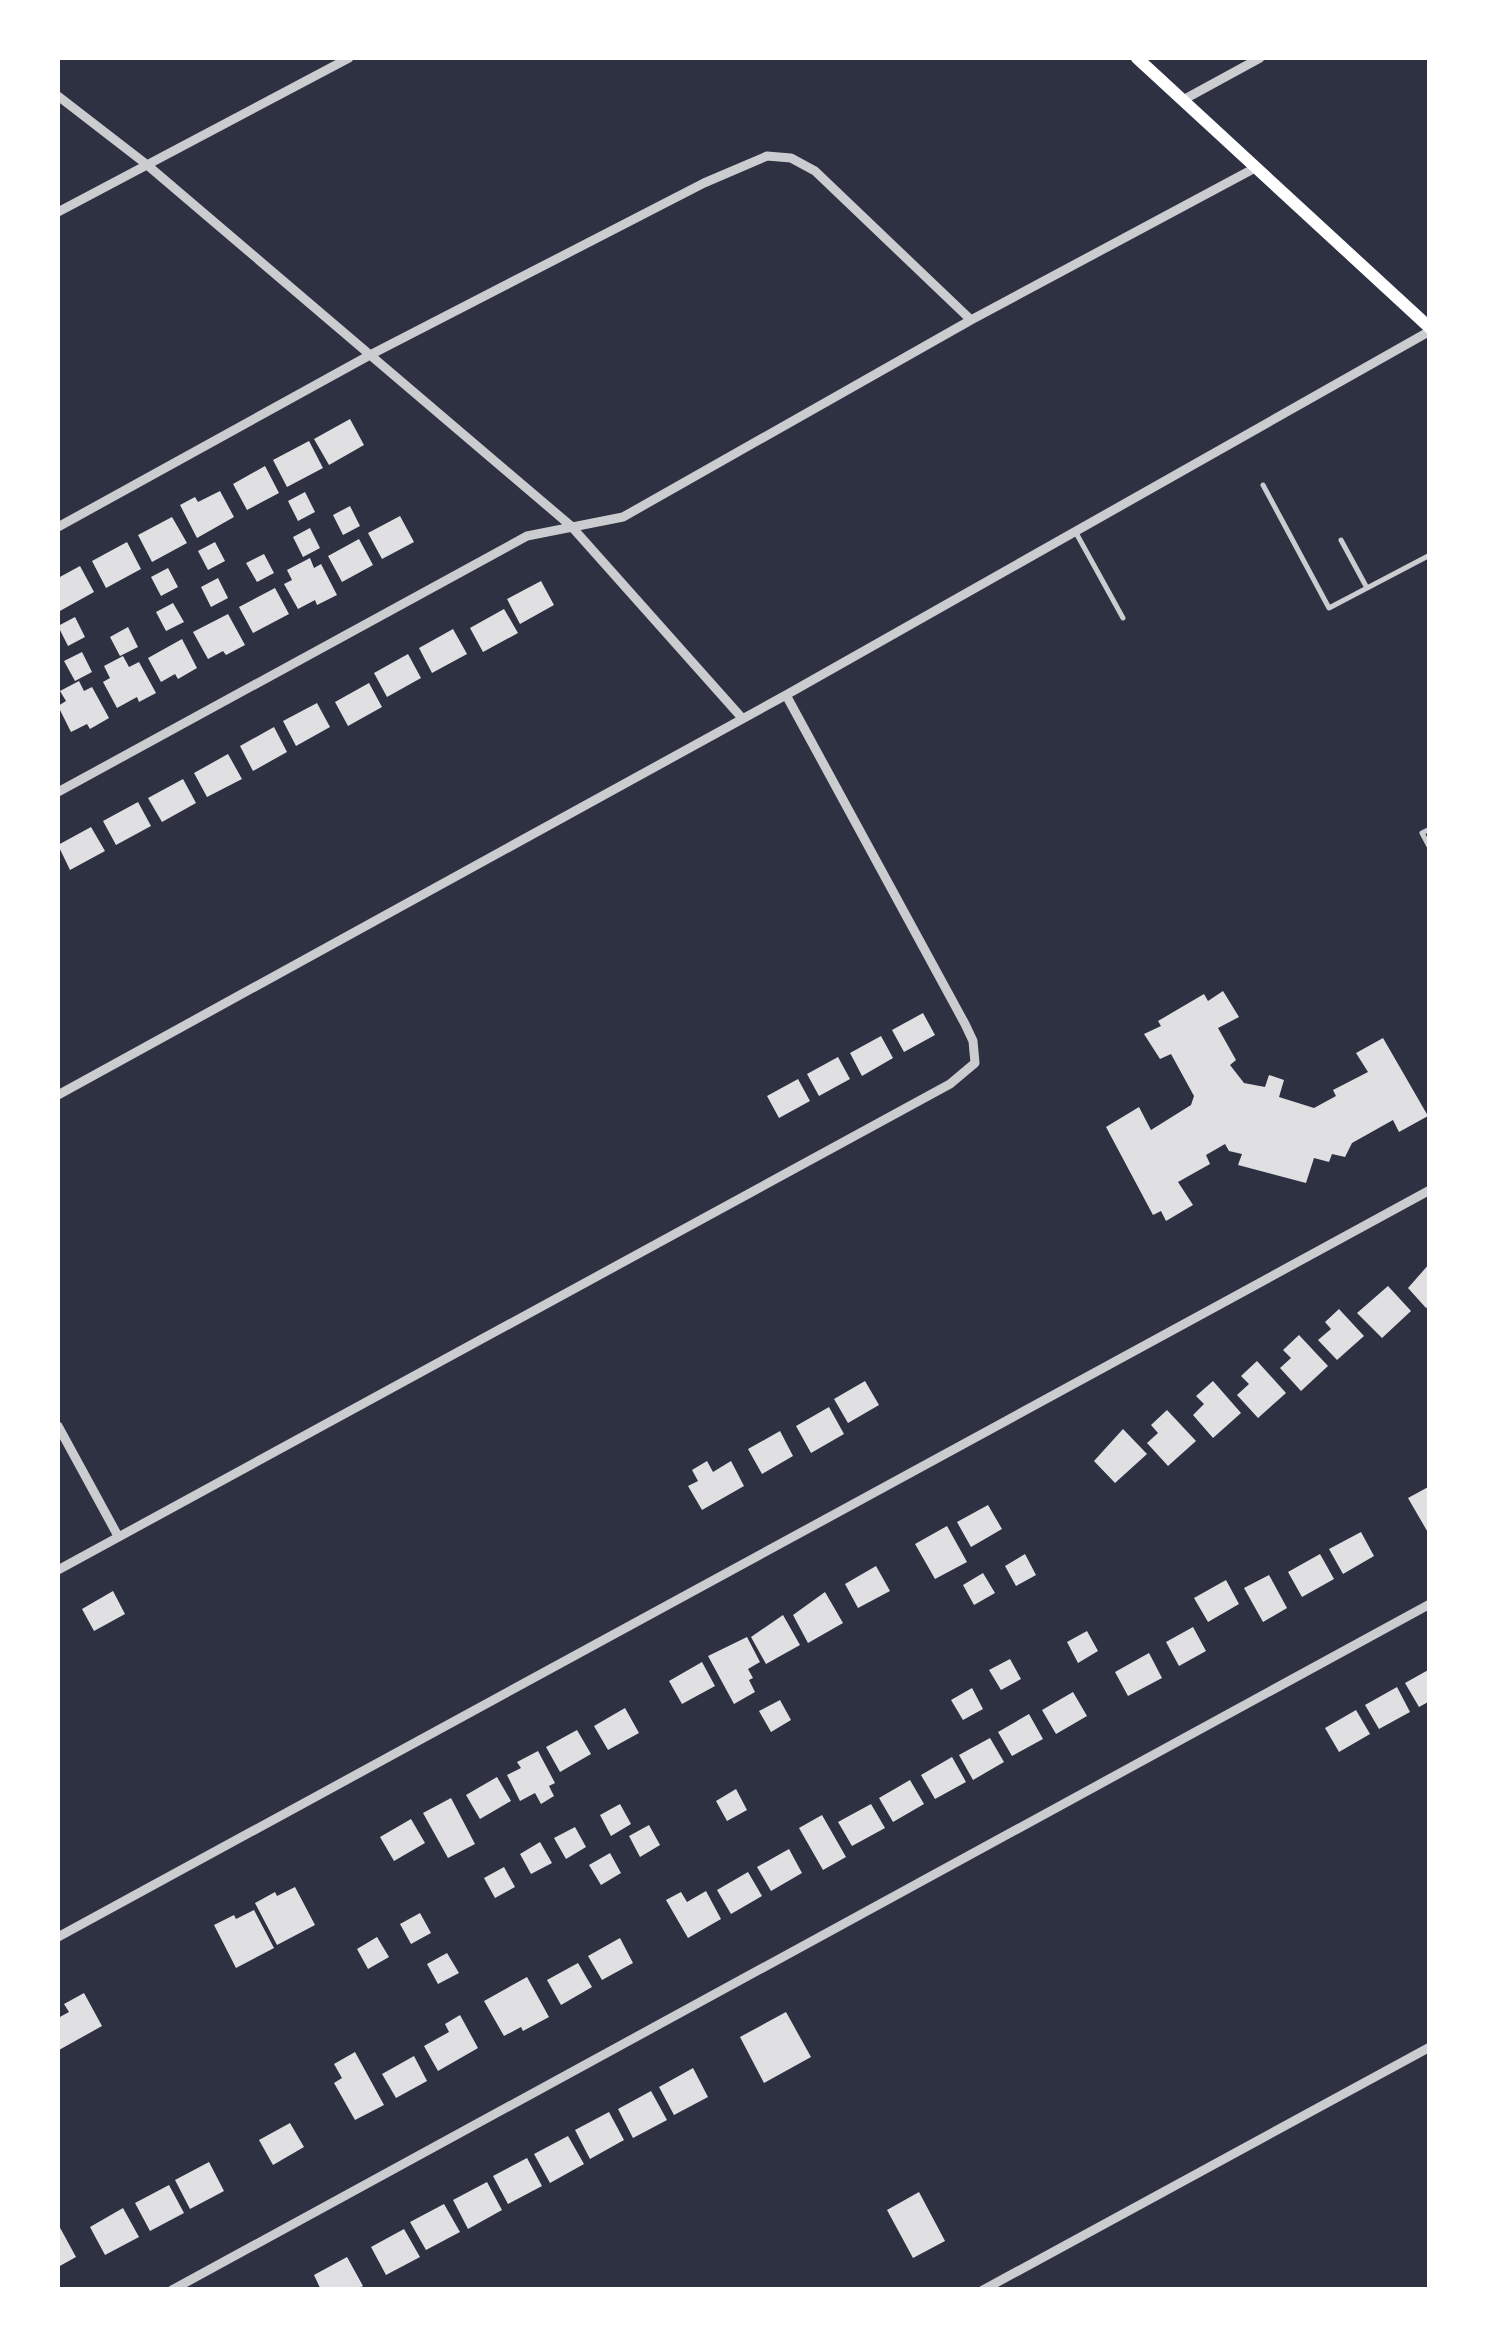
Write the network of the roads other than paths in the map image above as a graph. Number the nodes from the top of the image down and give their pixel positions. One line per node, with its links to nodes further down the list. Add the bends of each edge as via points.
1 (348, 58): 6 (street)
2 (1138, 58): 5 (main road)
3 (1260, 58): 5 (street)
4 (58, 96): 6 (street)
5 (1183, 100): 7 (main road)
6 (146, 164): 8 (street); 11 (street)
7 (1256, 168): 9 (street); 10 (main road)
8 (58, 212)
9 (971, 320): 11 (street, via 815,171 791,158 768,156); 13 (street, via 623,518)
10 (1430, 330): 15 (street)
11 (370, 355): 13 (street); 14 (street)
12 (1263, 485): 18 (lane, via 1329,608)
13 (571, 526): 21 (street); 22 (street, via 527,536)
14 (58, 528)
15 (1075, 532): 19 (lane); 20 (street)
16 (1341, 540): 18 (lane)
17 (1430, 555): 18 (lane)
18 (1367, 588)
19 (1122, 618)
20 (786, 695): 21 (street); 28 (street, via 965,1024 975,1063 950,1084)
21 (742, 718): 25 (street)
22 (58, 792)
23 (1430, 829): 24 (lane, via 1422,833)
24 (1430, 848)
25 (58, 1095)
26 (1430, 1190): 31 (street)
27 (58, 1426): 28 (street)
28 (118, 1536): 29 (street)
29 (58, 1570)
30 (1430, 1604): 33 (street)
31 (58, 1937)
32 (1430, 2047): 34 (street)
33 (172, 2290)
34 (983, 2290)

